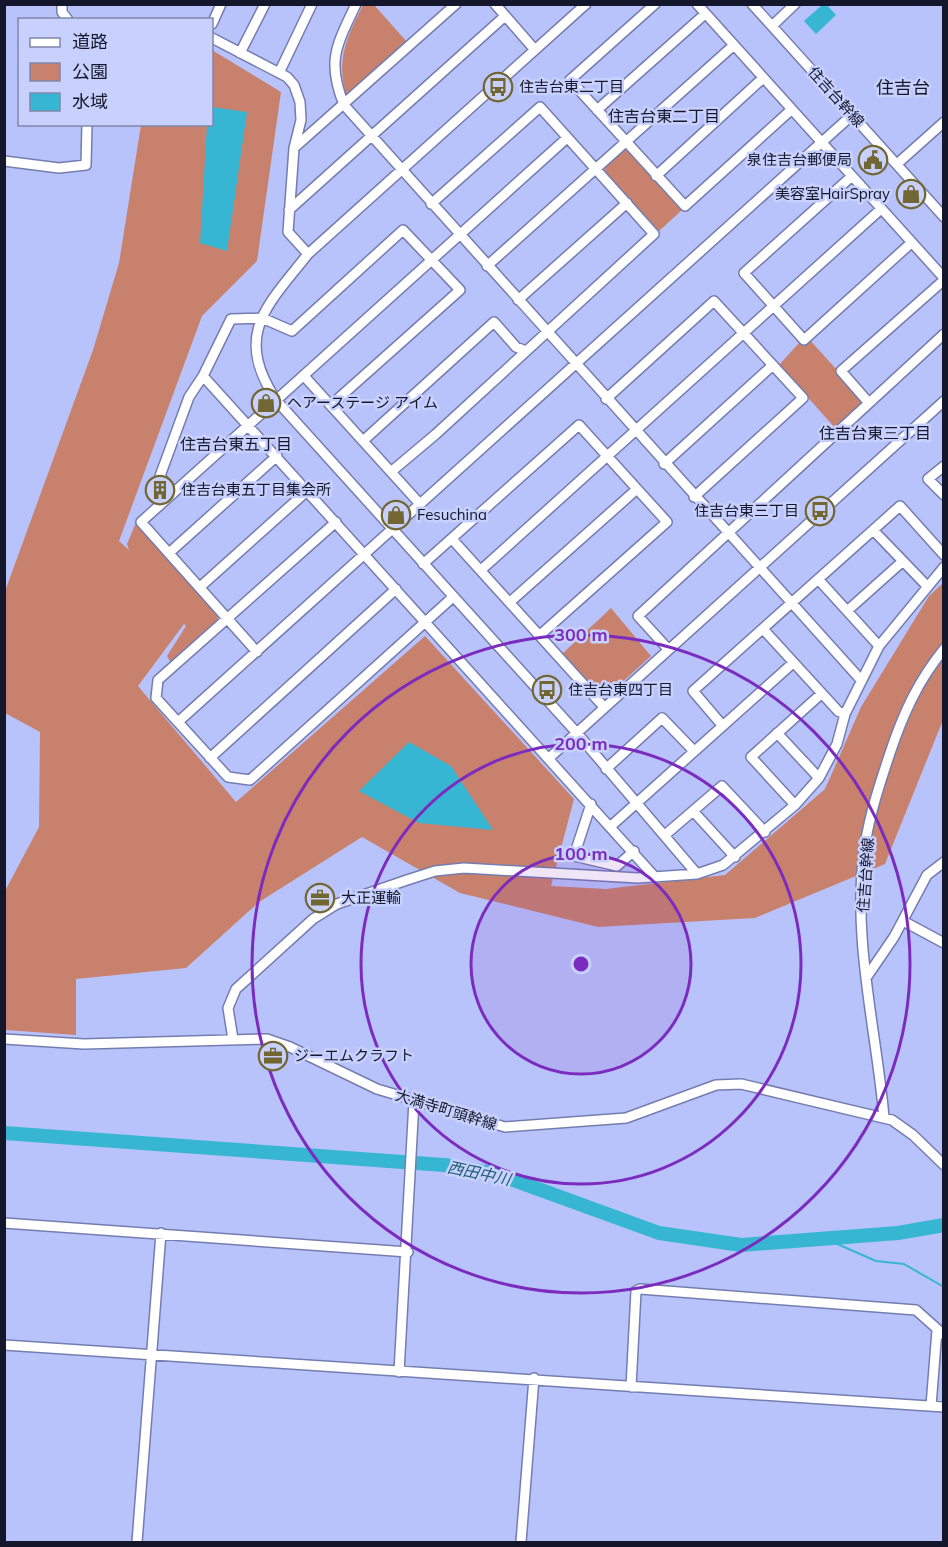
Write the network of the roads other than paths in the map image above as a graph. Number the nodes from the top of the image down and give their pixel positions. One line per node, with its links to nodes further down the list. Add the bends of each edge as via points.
1 (62, 4): 15 (street)
2 (221, 4): 16 (street)
3 (265, 4): 21 (street)
4 (312, 4): 22 (street)
5 (356, 4): 24 (street, via 335,50 336,86)
6 (456, 4): 24 (street)
7 (495, 4): 14 (street)
8 (586, 4): 20 (street)
9 (655, 4): 25 (street, via 570,80)
10 (697, 4): 13 (street)
11 (752, 4): 17 (street, 住吉台幹線)
12 (795, 4): 17 (street)
13 (705, 14): 19 (street); 25 (street)
14 (505, 16): 20 (street); 30 (street)
15 (66, 18)
16 (213, 22)
17 (772, 26): 27 (street, 住吉台幹線)
18 (213, 39): 21 (street)
19 (734, 45): 23 (street); 32 (street)
20 (536, 50): 38 (street)
21 (240, 53): 22 (street)
22 (279, 73): 34 (street, via 291,80 300,102 301,120)
23 (763, 78): 26 (street); 39 (street)
24 (344, 105): 30 (street); 34 (street)
25 (597, 110): 32 (street)
26 (791, 110): 33 (street); 39 (street, via 685,206)
27 (852, 115): 33 (street); 36 (street, 住吉台幹線)
28 (944, 122): 36 (street)
29 (87, 126): 35 (street, via 87,165 58,168)
30 (371, 137): 38 (street); 44 (street)
31 (567, 138): 37 (street); 42 (street, via 540,107); 46 (street)
32 (625, 142): 37 (street); 39 (street)
33 (821, 143): 40 (street); 59 (street)
34 (294, 148): 44 (street)
35 (4, 161)
36 (897, 164): 45 (street, 住吉台幹線)
37 (596, 169): 41 (street); 50 (street)
38 (400, 171): 42 (street); 48 (street)
39 (656, 176)
40 (852, 176): 43 (street); 53 (street, via 744,273)
41 (627, 203): 52 (street); 55 (street, via 654,234)
42 (431, 204): 46 (street)
43 (881, 209): 47 (street); 53 (street)
44 (289, 210): 48 (street, via 288,232)
45 (944, 217)
46 (459, 235): 49 (street); 50 (street)
47 (910, 244): 51 (street); 53 (street, via 804,340)
48 (308, 254): 54 (street, via 270,300)
49 (432, 259): 54 (street, via 403,230 292,331); 62 (street); 67 (street, via 460,290)
50 (487, 266): 52 (street)
51 (944, 279): 66 (street, via 841,371)
52 (518, 300): 55 (street)
53 (772, 307): 56 (street)
54 (262, 318): 61 (street, via 231,319); 64 (street, via 256,357)
55 (546, 332): 58 (street); 59 (street)
56 (743, 333): 60 (street); 63 (street, via 714,301); 69 (street)
57 (944, 334): 66 (street)
58 (526, 351): 70 (street, via 516,347 494,322); 75 (street)
59 (575, 365): 63 (street); 81 (street)
60 (773, 365): 73 (street); 80 (street, via 803,398)
61 (203, 376): 68 (street); 78 (street, via 189,397 160,476)
62 (304, 376): 64 (street); 67 (street)
63 (606, 399): 69 (street)
64 (276, 400): 68 (street); 83 (street)
65 (944, 401): 92 (street)
66 (869, 403): 85 (street)
67 (332, 405): 70 (street)
68 (248, 424): 71 (street); 78 (street)
69 (635, 432): 72 (street); 73 (street)
70 (364, 440): 75 (street)
71 (277, 456): 77 (street); 87 (street)
72 (608, 456): 76 (street); 86 (street, via 579,424); 94 (street)
73 (664, 464): 80 (street)
74 (944, 466): 79 (street, via 928,479)
75 (392, 471): 81 (street)
76 (637, 489): 100 (street); 106 (street, via 667,522)
77 (307, 491): 82 (street); 97 (street)
78 (173, 492): 87 (street, via 141,522)
79 (944, 495)
80 (694, 497): 85 (street)
81 (420, 504): 83 (street)
82 (336, 522): 88 (street); 103 (street)
83 (392, 529): 88 (street); 91 (street)
84 (873, 530): 89 (street, via 900,506); 90 (street); 95 (street)
85 (727, 533): 92 (street); 108 (street, via 638,616)
86 (452, 539): 91 (street); 94 (street)
87 (169, 552): 97 (street)
88 (365, 554): 98 (street); 110 (street)
89 (944, 555)
90 (903, 561): 96 (street); 102 (street)
91 (423, 564): 99 (street)
92 (758, 566): 101 (street); 108 (street)
93 (944, 567): 96 (street)
94 (481, 570): 100 (street)
95 (818, 579): 101 (street); 102 (street)
96 (927, 586): 107 (street)
97 (200, 587): 103 (street)
98 (396, 589): 104 (street); 121 (street)
99 (453, 597): 104 (street); 118 (street)
100 (510, 603): 106 (street)
101 (790, 603): 105 (street); 112 (street)
102 (847, 611): 107 (street)
103 (227, 619): 110 (street); 116 (street, via 158,680 156,698)
104 (425, 621): 121 (street, via 250,780 228,777); 122 (street)
105 (763, 629): 111 (street); 117 (street, via 693,691)
106 (540, 636): 114 (street)
107 (879, 646): 112 (street)
108 (668, 649): 114 (street)
109 (944, 649): 139 (street, 住吉台幹線, via 918,682 906,708 874,802 865,847 863,887)
110 (257, 652): 116 (street)
111 (793, 663): 113 (street); 117 (street)
112 (861, 680): 115 (street)
113 (821, 694): 115 (street); 119 (street)
114 (604, 707): 118 (street)
115 (845, 714): 124 (street, via 837,744)
116 (178, 722): 121 (street)
117 (722, 724): 120 (street)
118 (576, 732): 122 (street); 123 (street)
119 (777, 733): 124 (street); 127 (street, via 752,757)
120 (693, 750): 123 (street, via 662,718); 125 (street)
121 (210, 758)
122 (549, 758): 126 (street)
123 (606, 769): 125 (street)
124 (819, 778): 127 (street)
125 (635, 802): 129 (street); 131 (street)
126 (591, 804): 129 (street); 132 (street, via 574,856 617,866)
127 (795, 805): 130 (street)
128 (693, 810): 130 (street, via 722,786); 131 (street); 133 (street)
129 (611, 826): 132 (street)
130 (765, 832): 133 (street)
131 (665, 835): 135 (street)
132 (634, 851): 136 (street)
133 (735, 857): 135 (street)
134 (944, 862): 137 (street, via 927,875)
135 (697, 874): 136 (street)
136 (654, 876): 141 (street, via 464,868 435,871 337,904 313,919 236,989 228,1008)
137 (903, 921): 138 (street); 139 (street)
138 (944, 943)
139 (866, 978): 143 (street, 住吉台幹線)
140 (4, 1039): 141 (street, 大満寺町頭幹線, via 96,1044)
141 (233, 1039): 142 (street, 大満寺町頭幹線, via 277,1042 364,1084)
142 (414, 1101): 143 (street, 大満寺町頭幹線, via 497,1126 518,1128 626,1118 729,1083); 147 (street)
143 (884, 1117): 144 (street, 大満寺町頭幹線, via 913,1135)
144 (944, 1165)
145 (4, 1222): 146 (street)
146 (161, 1233): 147 (street); 150 (street)
147 (408, 1252): 151 (street)
148 (940, 1332): 153 (street, via 916,1310 640,1289 636,1291); 154 (street)
149 (4, 1344): 150 (street)
150 (152, 1354): 151 (street); 156 (street)
151 (399, 1372): 152 (street)
152 (534, 1378): 153 (street); 157 (street)
153 (631, 1387): 154 (street)
154 (931, 1407): 155 (street)
155 (944, 1407)
156 (137, 1542)
157 (521, 1542)

